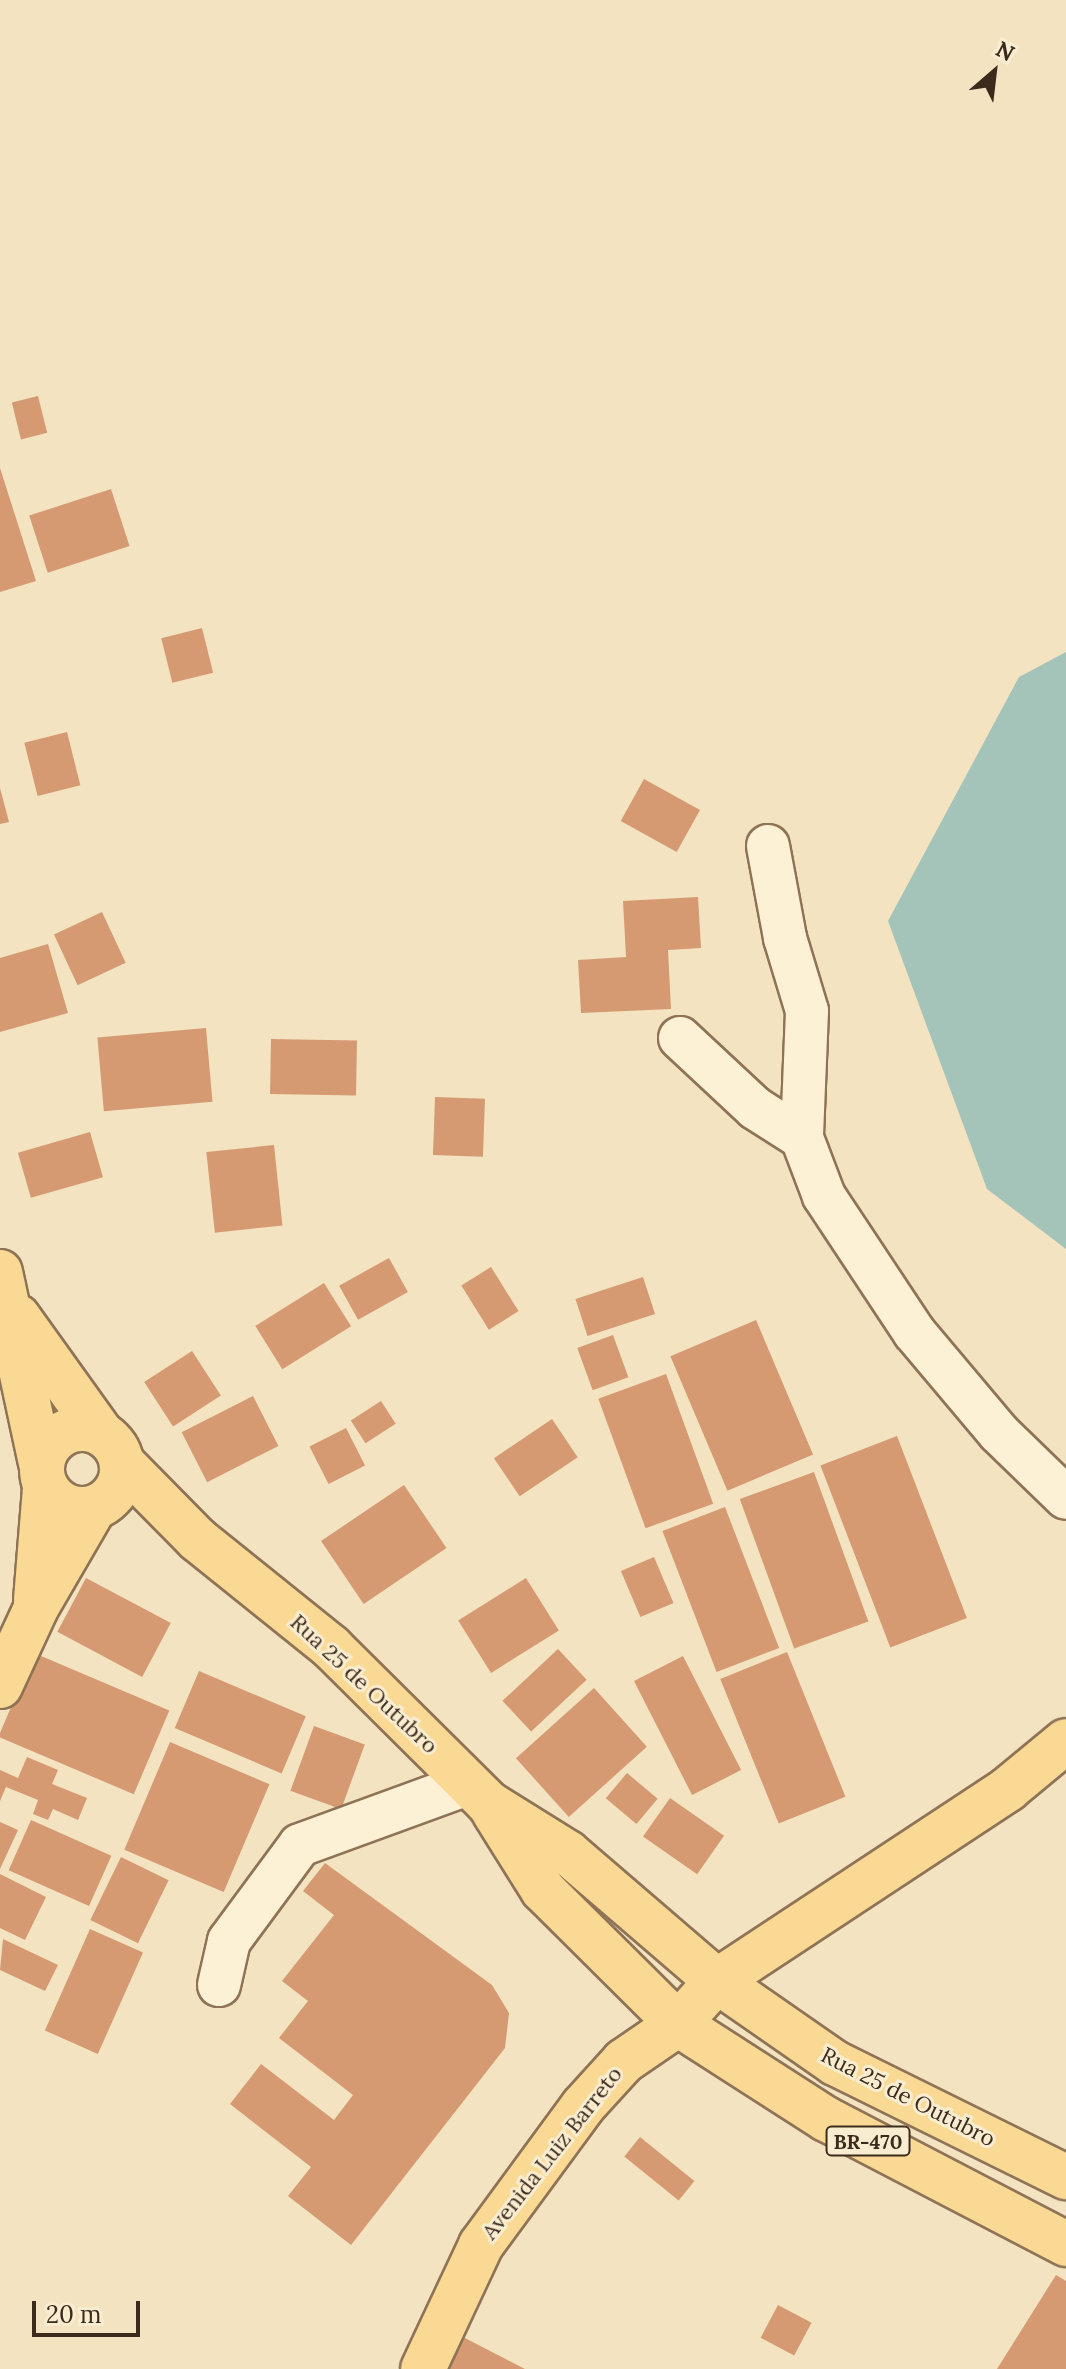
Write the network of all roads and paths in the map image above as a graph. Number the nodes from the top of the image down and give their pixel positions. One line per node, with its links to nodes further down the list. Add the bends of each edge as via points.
1 (768, 846): 3 (lane, via 785,938 807,1011)
2 (680, 1038): 3 (lane, via 755,1108)
3 (802, 1138): 7 (lane, via 824,1196 914,1332 999,1433)
4 (4, 1287): 5 (main road, Rua 25 de Outubro); 6 (main road)
5 (112, 1448): 6 (main road, via 82,1428 63,1433 48,1445); 8 (main road, via 122,1479); 9 (main road, Rua 25 de Outubro)
6 (43, 1475): 8 (main road, Rua 25 de Outubro, via 53,1499 65,1506); 10 (main road)
7 (1066, 1498)
8 (99, 1506): 9 (main road, Rua 25 de Outubro); 10 (main road)
9 (198, 1540): 15 (main road, Rua 25 de Outubro, via 331,1647)
10 (36, 1608): 11 (main road)
11 (0, 1686)
12 (1066, 1741): 14 (main road, Avenida Luiz Barreto)
13 (1066, 1777): 14 (main road)
14 (1008, 1789): 16 (main road, Avenida Luiz Barreto)
15 (478, 1794): 16 (main road, Rua 25 de Outubro, via 568,1853); 17 (lane, via 300,1845 229,1941); 18 (main road, via 543,1890)
16 (717, 1981): 18 (main road, Avenida Luiz Barreto); 19 (main road, Rua 25 de Outubro / BR-470, via 835,2063)
17 (219, 1985)
18 (678, 2024): 20 (main road, BR-470, via 826,2119); 21 (main road, Avenida Luiz Barreto, via 624,2061 583,2106 481,2245)
19 (1066, 2177)
20 (1066, 2244)
21 (423, 2369)

